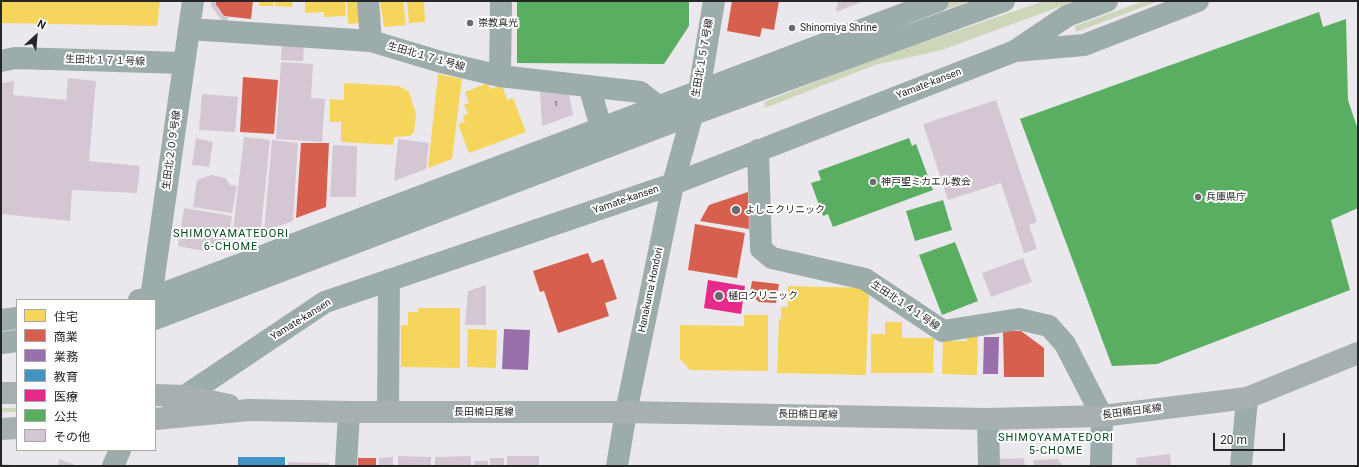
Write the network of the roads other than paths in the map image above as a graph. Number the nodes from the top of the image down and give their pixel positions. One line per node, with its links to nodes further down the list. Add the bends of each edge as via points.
1 (193, 1): 9 (street, 生田北２０９号線)
2 (368, 1): 10 (street)
3 (501, 1): 14 (street)
4 (714, 1): 16 (street, 生田北１５７号線)
5 (938, 1): 16 (street)
6 (1004, 1): 18 (street)
7 (1107, 1): 11 (street, Yamate-kansen, via 1067,16)
8 (1198, 1): 11 (street, via 1084,45)
9 (189, 30): 10 (street, 生田北１７１号線); 13 (street, 生田北２０９号線)
10 (371, 41): 14 (street, 生田北１７１号線)
11 (1015, 51): 20 (street, Yamate-kansen)
12 (1, 60): 13 (street, 生田北１７１号線, via 15,58)
13 (184, 63): 23 (street, 生田北２０９号線)
14 (500, 76): 15 (street, 生田北１７１号線)
15 (589, 86): 17 (street, 生田北１７１号線, via 640,92); 19 (street)
16 (699, 92): 17 (street); 18 (street, 生田北１５７号線)
17 (658, 106): 19 (street)
18 (691, 115): 21 (street, Hanakuma Hondori); 24 (street)
19 (601, 127): 25 (street)
20 (758, 150): 21 (street, Yamate-kansen); 41 (street, 生田北１４１号線, via 761,249 772,258 866,279 943,331 1019,318 1049,326 1065,344)
21 (673, 184): 22 (street, Yamate-kansen); 39 (street, Hanakuma Hondori)
22 (389, 280): 34 (street, Yamate-kansen, via 325,302); 38 (street)
23 (149, 299)
24 (156, 303)
25 (156, 303)
26 (16, 318): 27 (street)
27 (1, 320)
28 (16, 341): 29 (street)
29 (1, 343)
30 (1358, 353): 35 (main road, 長田楠日尾線)
31 (1, 393): 32 (main road)
32 (16, 393)
33 (156, 395): 34 (main road, 長田楠日尾線)
34 (186, 396): 36 (main road, 長田楠日尾線); 40 (street, Yamate-kansen)
35 (1247, 398): 41 (main road, 長田楠日尾線); 52 (street)
36 (249, 410): 37 (main road, 長田楠日尾線); 43 (main road, 長田楠日尾線)
37 (349, 412): 38 (main road, 長田楠日尾線); 48 (street)
38 (388, 412): 39 (main road, 長田楠日尾線)
39 (626, 412): 42 (main road, 長田楠日尾線); 49 (street, Hanakuma Hondori)
40 (156, 413)
41 (1102, 416): 42 (main road, 長田楠日尾線); 51 (street)
42 (988, 418): 50 (street)
43 (156, 419)
44 (16, 428): 45 (main road)
45 (1, 429)
46 (120, 451): 47 (street)
47 (113, 466)
48 (346, 466)
49 (617, 466)
50 (989, 466)
51 (1101, 466)
52 (1241, 466)

